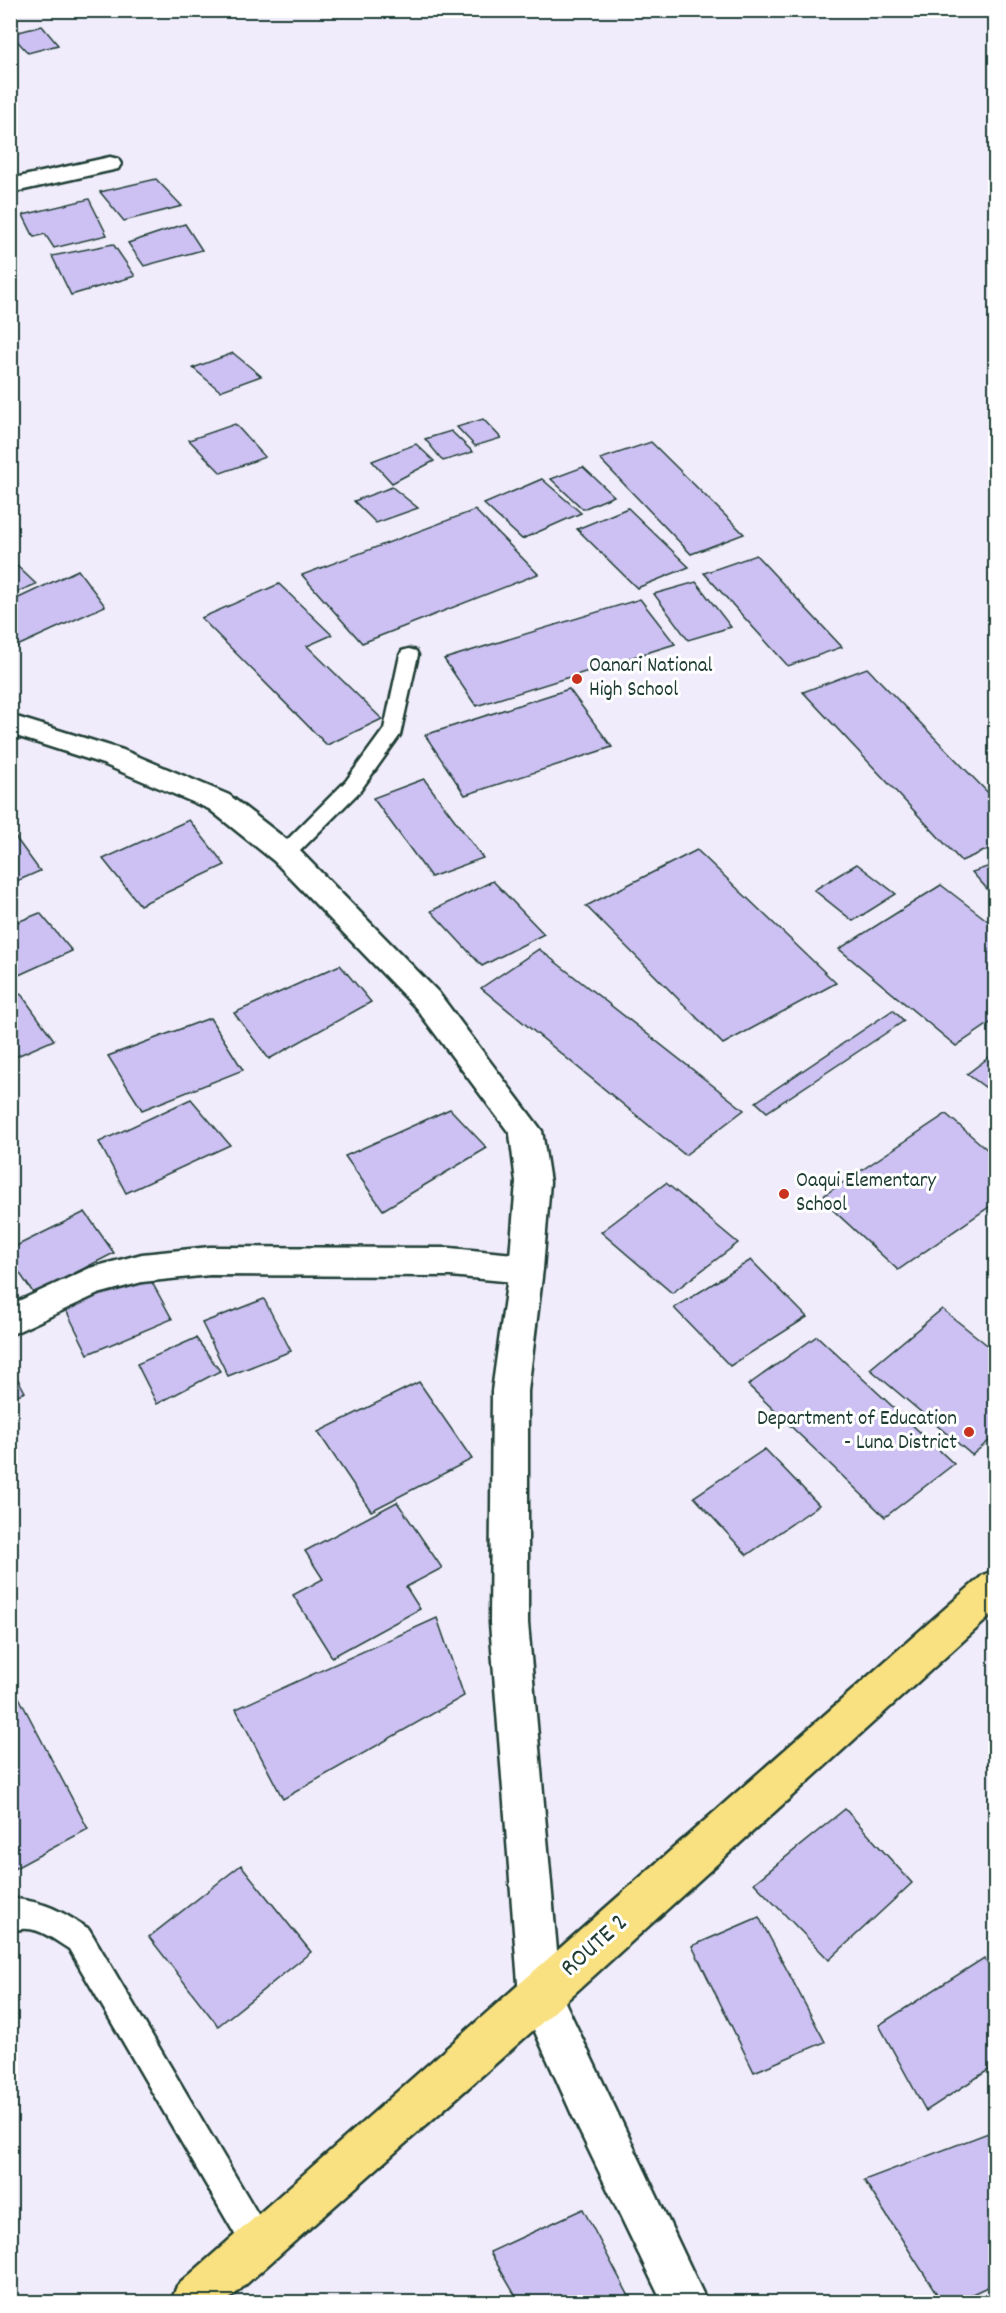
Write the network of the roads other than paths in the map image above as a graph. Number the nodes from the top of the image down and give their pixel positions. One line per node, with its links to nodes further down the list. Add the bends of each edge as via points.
1 (110, 164): 2 (street)
2 (10, 186)
3 (409, 655): 5 (lane, via 393,730 353,786)
4 (10, 724): 5 (street, via 113,757 219,802)
5 (285, 854): 6 (street, via 427,1000 526,1131 533,1182)
6 (526, 1269): 7 (street, via 450,1262 210,1261 142,1268 90,1282); 10 (street, via 510,1391 509,1623)
7 (10, 1321)
8 (996, 1587): 10 (highway, ROUTE 2)
9 (10, 1918): 11 (lane, via 17,1913 44,1917 79,1939)
10 (540, 1996): 11 (highway, ROUTE 2); 13 (street)
11 (258, 2244): 12 (highway, ROUTE 2)
12 (193, 2302)
13 (685, 2302)

